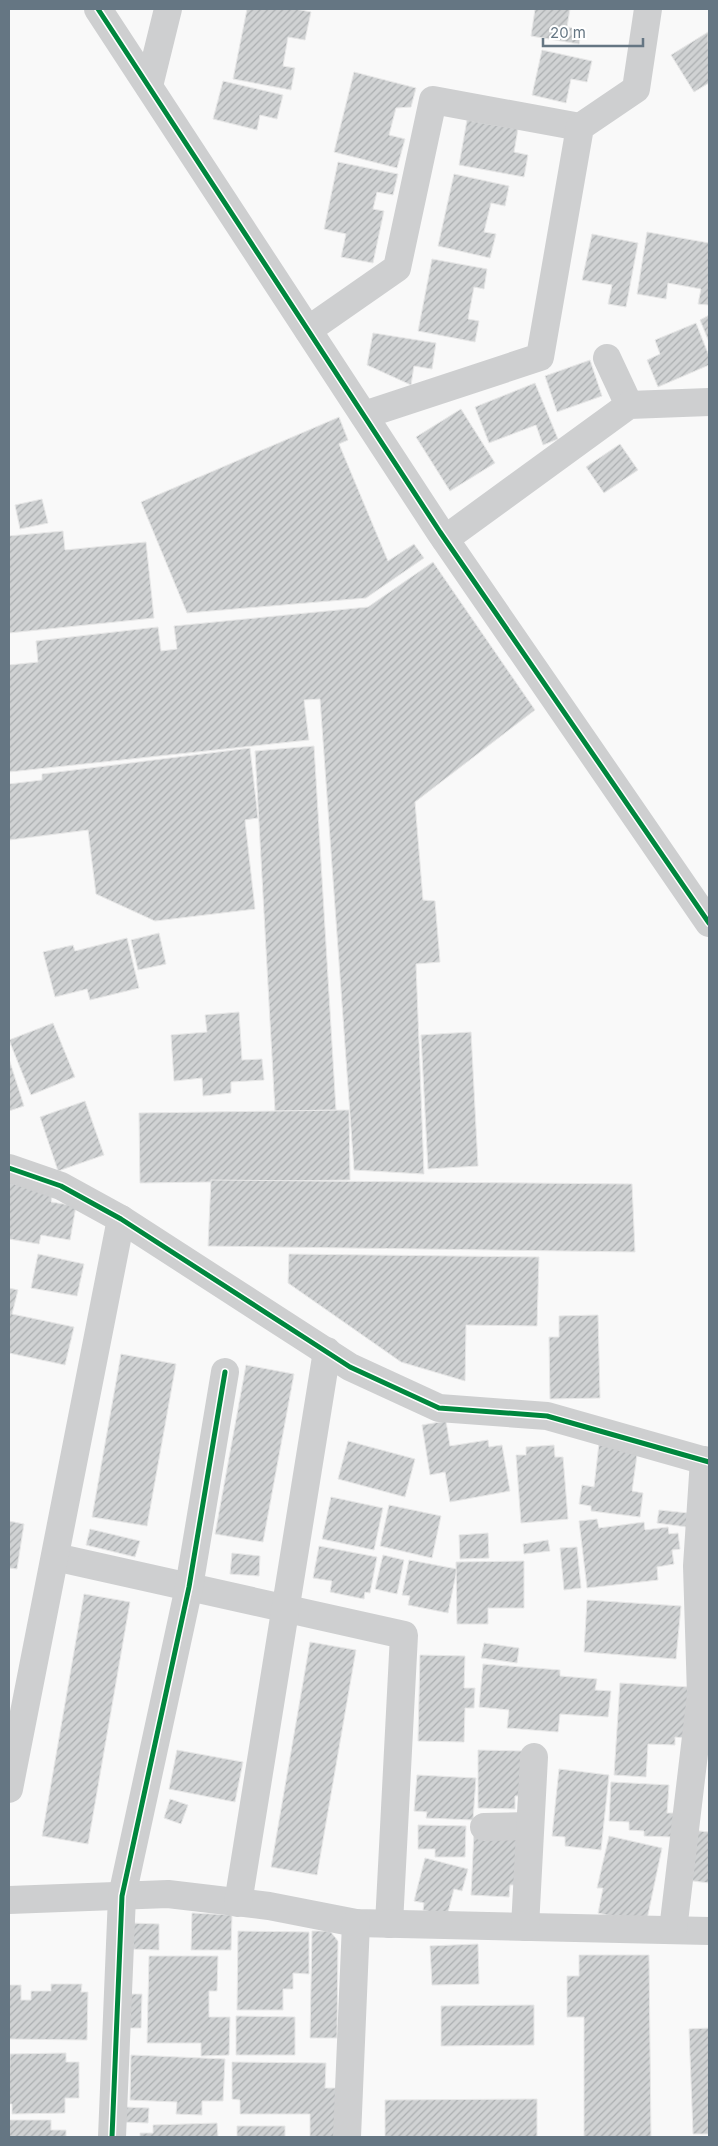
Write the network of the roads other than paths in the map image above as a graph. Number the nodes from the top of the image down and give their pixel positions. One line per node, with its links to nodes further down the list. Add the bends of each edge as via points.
1 (98, 9): 4 (street)
2 (168, 9): 4 (street)
3 (648, 9): 5 (street, via 636,89)
4 (149, 86): 6 (street)
5 (580, 127): 6 (street, via 433,100 397,268); 10 (street, via 540,357)
6 (308, 330): 10 (street)
7 (607, 358): 9 (street)
8 (709, 402): 9 (street)
9 (630, 405): 11 (street)
10 (364, 416): 11 (street)
11 (445, 539): 12 (street)
12 (709, 923)
13 (9, 1168): 14 (street, via 62,1186)
14 (121, 1219): 15 (street); 18 (street)
15 (326, 1351): 17 (street, via 350,1367 440,1408 547,1416); 20 (street)
16 (225, 1372): 19 (street)
17 (707, 1461): 31 (street, via 697,1566 701,1694)
18 (55, 1557): 19 (street); 22 (street)
19 (189, 1587): 20 (street); 25 (street)
20 (285, 1609): 27 (street); 29 (street, via 404,1635)
21 (534, 1757): 23 (street)
22 (9, 1789)
23 (530, 1826): 24 (street); 30 (street)
24 (484, 1827)
25 (122, 1896): 26 (street); 27 (street, via 168,1894); 33 (street)
26 (9, 1900)
27 (238, 1903): 28 (street)
28 (356, 1923): 29 (street); 34 (street)
29 (389, 1924): 30 (street)
30 (525, 1927): 31 (street)
31 (673, 1930): 32 (street)
32 (709, 1931)
33 (112, 2137)
34 (347, 2137)

